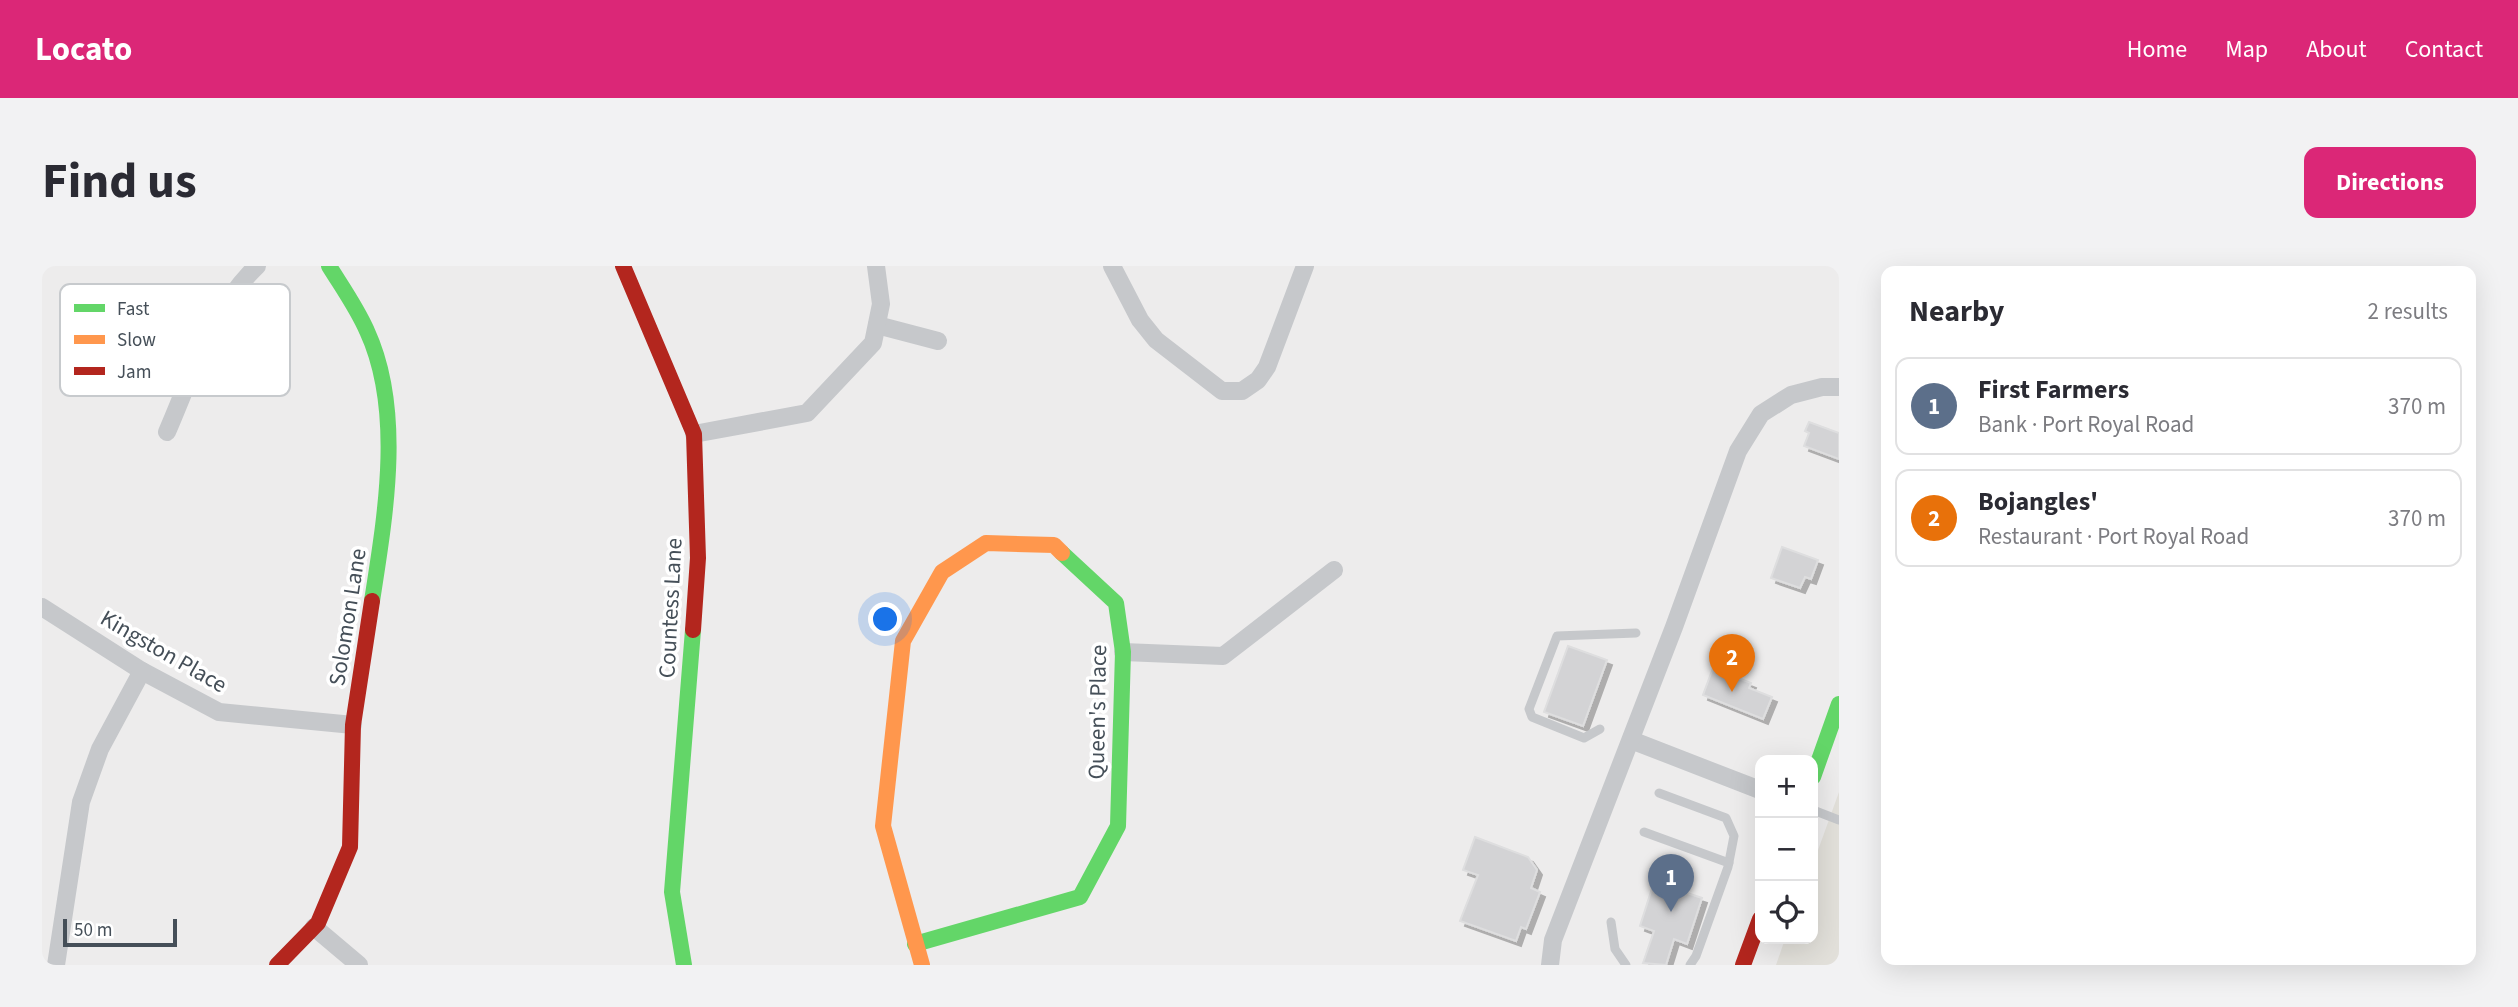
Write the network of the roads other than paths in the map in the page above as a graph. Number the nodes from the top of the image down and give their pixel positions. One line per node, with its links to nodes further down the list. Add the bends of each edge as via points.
1 (257, 266): 7 (street)
2 (329, 266): 20 (street, Solomon Lane, via 367,330 381,369 389,443 384,521)
3 (623, 266): 13 (street, Countess Lane)
4 (876, 266): 8 (street, via 881,304)
5 (1112, 266): 6 (street, via 1140,320 1156,340 1222,391 1242,391 1267,367)
6 (1305, 266)
7 (241, 284)
8 (877, 325): 9 (street); 13 (street, via 873,343 807,413)
9 (938, 341)
10 (1839, 387): 22 (street, via 1791,395 1761,414 1738,451)
11 (183, 396): 12 (street)
12 (167, 432)
13 (694, 434): 38 (street, Countess Lane, via 698,558 672,892)
14 (1335, 570): 17 (street, via 1223,656)
15 (42, 607): 18 (street, Kingston Place)
16 (1636, 633): 21 (lane, via 1557,636 1529,709 1532,717 1584,738)
17 (1123, 652): 33 (street, Queen's Place, via 1118,826 1080,897); 33 (street, Queen's Place, via 1116,603 1054,545 986,543 942,572 903,641 883,827)
18 (142, 671): 20 (street, Kingston Place, via 219,712); 35 (street, via 100,749 81,803)
19 (1839, 704): 23 (street)
20 (353, 725): 31 (street, Solomon Lane, via 350,847)
21 (1600, 729)
22 (1631, 740): 24 (street); 40 (street, via 1553,940)
23 (1818, 763)
24 (1755, 788)
25 (1659, 793): 29 (lane, via 1726,818 1734,836)
26 (1818, 812): 27 (lane)
27 (1839, 820)
28 (1644, 832): 29 (lane)
29 (1728, 865): 34 (lane)
30 (1611, 922): 41 (lane, via 1615,949)
31 (314, 927): 36 (street, Solomon Lane); 37 (street)
32 (1755, 933): 42 (street)
33 (915, 944): 39 (street, Queen's Place)
34 (1693, 961)
35 (56, 965)
36 (277, 965)
37 (359, 965)
38 (684, 965)
39 (922, 965)
40 (1550, 965)
41 (1626, 965)
42 (1743, 965)

